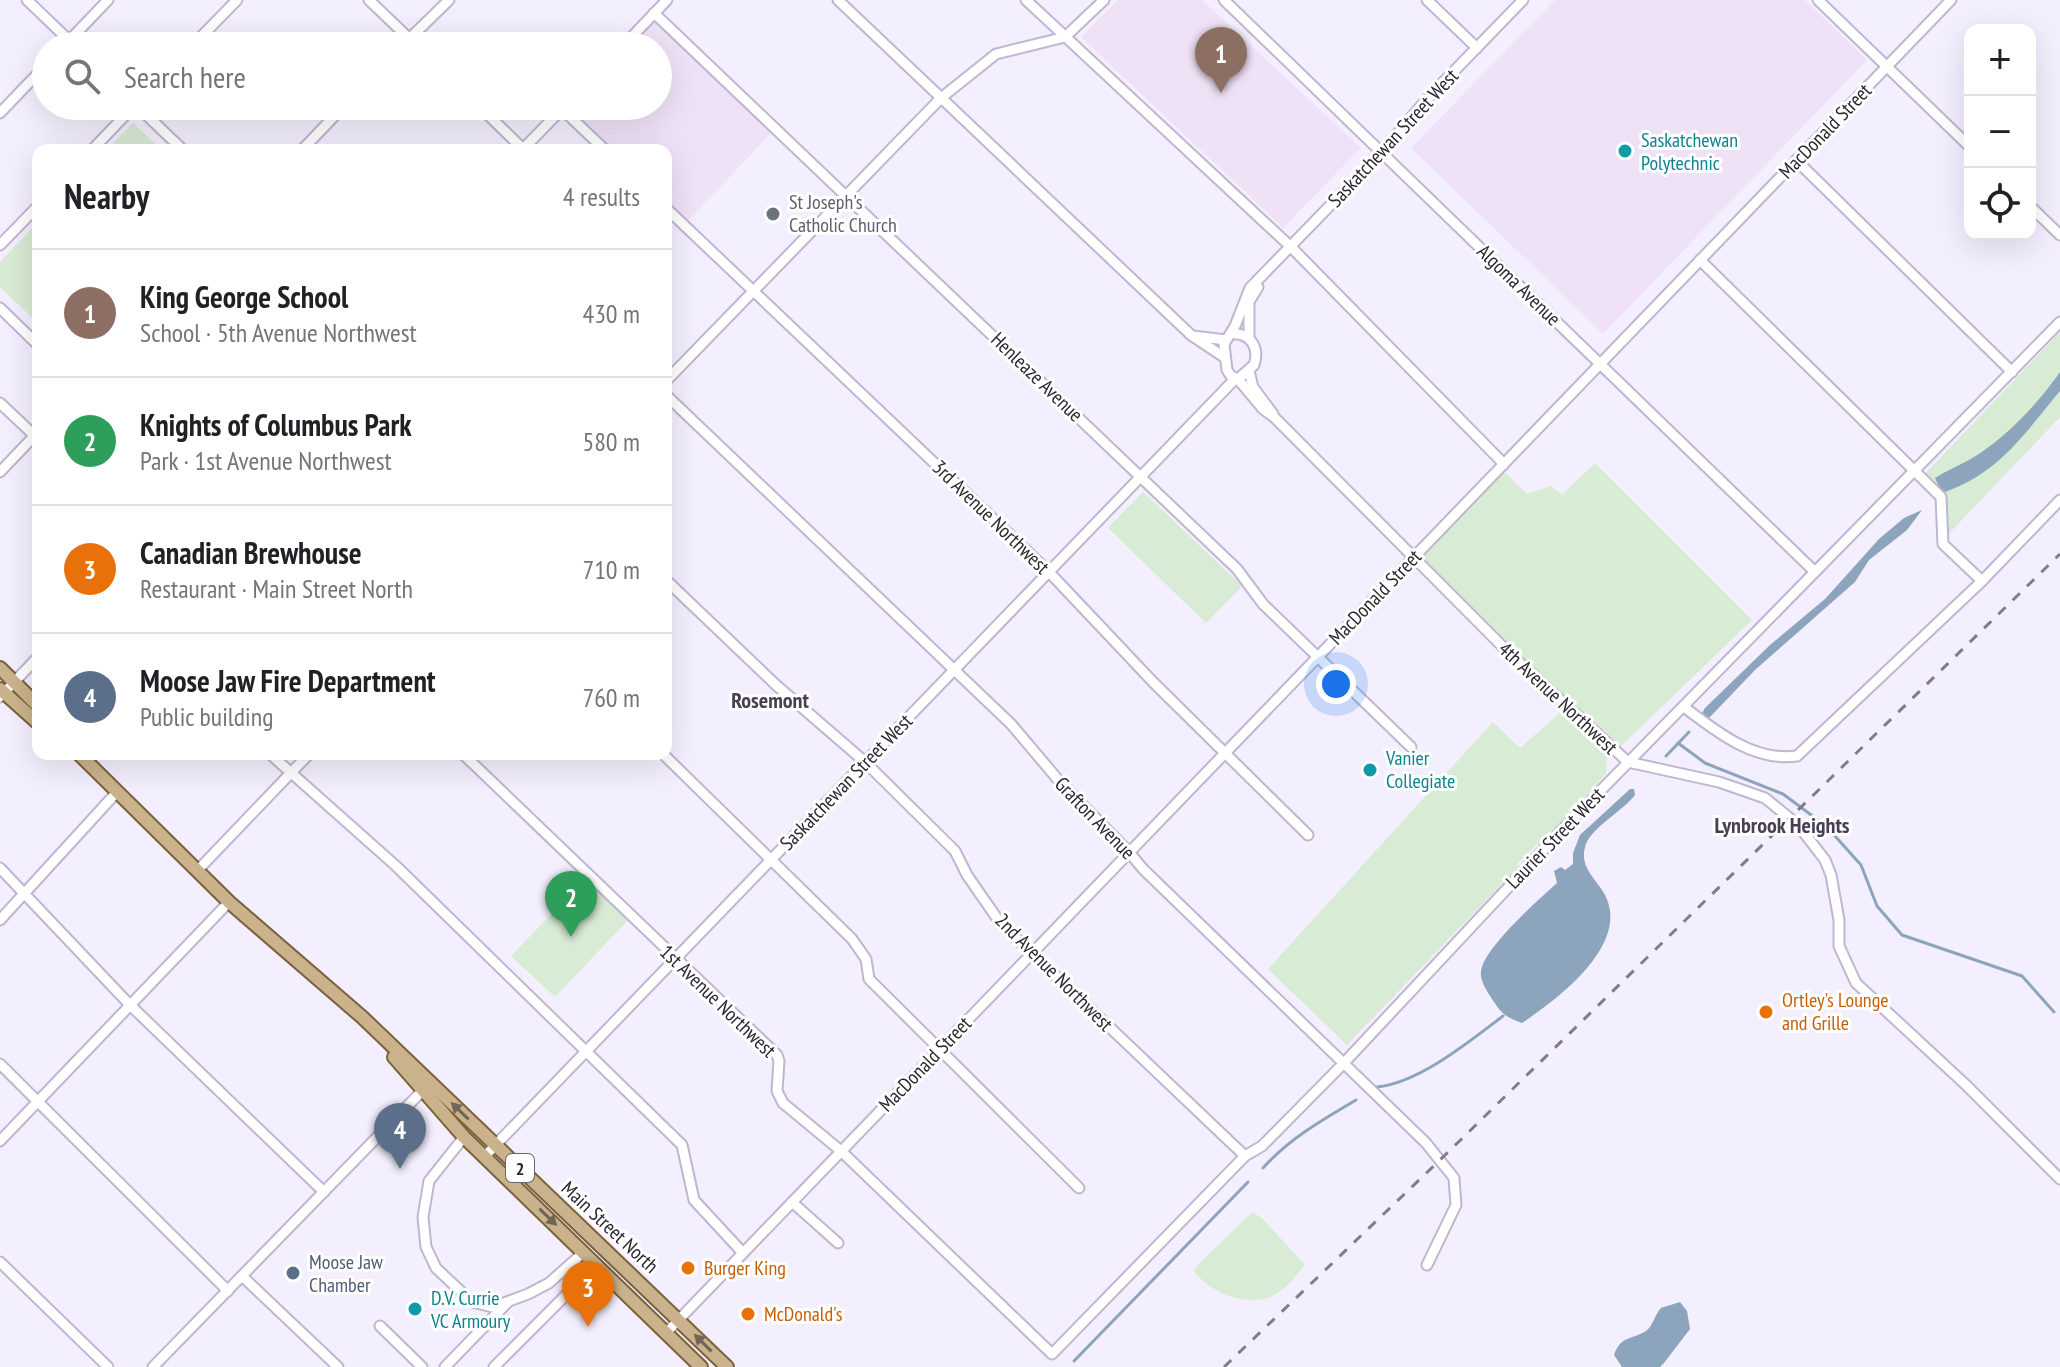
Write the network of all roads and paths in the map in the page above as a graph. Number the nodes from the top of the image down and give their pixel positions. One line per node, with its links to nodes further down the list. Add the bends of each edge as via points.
1 (27, 0): 16 (street)
2 (108, 0): 17 (street)
3 (237, 0): 18 (street)
4 (369, 0): 19 (street)
5 (449, 0): 20 (street)
6 (667, 0): 15 (street)
7 (838, 0): 26 (street)
8 (1026, 0): 22 (street)
9 (1104, 0): 22 (street)
10 (1224, 0): 41 (street, Algoma Avenue)
11 (1427, 0): 23 (street)
12 (1523, 0): 23 (street, Saskatchewan Street West)
13 (1818, 0): 24 (street)
14 (1951, 0): 24 (street, MacDonald Street)
15 (654, 13): 21 (street); 43 (street, Henleaze Avenue)
16 (58, 32)
17 (80, 32)
18 (206, 32)
19 (398, 32)
20 (420, 32)
21 (636, 32)
22 (1065, 37): 26 (street, via 996,54); 49 (street)
23 (1477, 48): 41 (street, Saskatchewan Street West)
24 (1887, 67): 34 (street); 42 (street, MacDonald Street)
25 (32, 80): 27 (street)
26 (941, 98): 43 (street); 55 (street)
27 (0, 113)
28 (122, 120): 35 (street)
29 (151, 120): 36 (street)
30 (331, 120): 37 (street)
31 (493, 120): 38 (street)
32 (552, 120): 39 (street)
33 (576, 120): 40 (street)
34 (1964, 141)
35 (98, 144)
36 (177, 144)
37 (308, 144)
38 (518, 144)
39 (528, 144)
40 (599, 144)
41 (1382, 152): 49 (street, Saskatchewan Street West); 60 (street, Algoma Avenue)
42 (1796, 160): 50 (street, MacDonald Street); 63 (street)
43 (846, 194): 52 (street); 75 (street, Henleaze Avenue)
44 (32, 212): 48 (street)
45 (2036, 212): 47 (street)
46 (672, 214): 52 (street, 3rd Avenue Northwest)
47 (2060, 235)
48 (0, 245)
49 (1291, 247): 51 (street, Saskatchewan Street West); 72 (street)
50 (1700, 260): 60 (street, MacDonald Street); 73 (street)
51 (1262, 277): 56 (street, Saskatchewan Street West, via 1245,296); 57 (street, Saskatchewan Street West, via 1249,302)
52 (753, 291): 64 (street); 79 (street, 3rd Avenue Northwest)
53 (0, 308): 58 (street)
54 (2060, 322): 63 (street, Laurier Street West)
55 (1191, 335): 56 (street); 59 (street)
56 (1228, 337): 57 (street); 59 (street)
57 (1249, 338): 62 (street, via 1256,358)
58 (32, 339)
59 (1224, 357): 61 (street)
60 (1600, 364): 72 (street, MacDonald Street); 78 (street, Algoma Avenue)
61 (1227, 370): 65 (street); 68 (street, Saskatchewan Street West)
62 (1249, 371): 65 (street); 69 (street, 4th Avenue Northwest, via 1253,387)
63 (2012, 372): 73 (street, Laurier Street West)
64 (672, 375)
65 (1236, 379): 68 (street, Saskatchewan Street West); 69 (street, 4th Avenue Northwest)
66 (672, 401): 85 (street, Grafton Avenue)
67 (0, 403): 70 (street)
68 (1207, 408): 75 (street, Saskatchewan Street West)
69 (1274, 417): 77 (street, 4th Avenue Northwest)
70 (32, 431)
71 (32, 438): 74 (street)
72 (1504, 464): 77 (street, MacDonald Street)
73 (1915, 471): 78 (street, Laurier Street West); 80 (street, via 1941,497 1943,544)
74 (0, 472)
75 (1141, 477): 79 (street, Saskatchewan Street West); 82 (street, Henleaze Avenue)
76 (2060, 500): 80 (street)
77 (1413, 558): 82 (street, MacDonald Street); 99 (street, 4th Avenue Northwest)
78 (1814, 571): 89 (street, Laurier Street West)
79 (1049, 572): 85 (street, Saskatchewan Street West); 92 (street, 3rd Avenue Northwest)
80 (1982, 581): 89 (street, via 1797,756 1780,759 1728,740)
81 (672, 586): 98 (street, 2nd Avenue Northwest)
82 (1318, 656): 91 (street, Henleaze Avenue); 92 (street, MacDonald Street)
83 (32, 664): 86 (street)
84 (0, 668): 86 (main road)
85 (954, 671): 98 (street, Saskatchewan Street West); 103 (street, Grafton Avenue, via 1011,724)
86 (15, 683): 87 (street); 88 (main road)
87 (1, 693): 90 (main road)
88 (32, 700)
89 (1684, 707): 99 (street, Laurier Street West)
90 (32, 718)
91 (1411, 747)
92 (1225, 753): 102 (street, 3rd Avenue Northwest); 103 (street, MacDonald Street)
93 (85, 760): 101 (main road, Main Street North / 2)
94 (276, 760): 100 (street)
95 (303, 760): 100 (street)
96 (469, 760): 111 (street, 1st Avenue Northwest)
97 (669, 760): 104 (street)
98 (865, 762): 104 (street, Saskatchewan Street West); 110 (street, 2nd Avenue Northwest, via 955,851 1001,924)
99 (1628, 762): 116 (street, Laurier Street West); 125 (street, 4th Avenue Northwest, via 1765,798 1798,825 1831,875 1839,946 1856,983)
100 (290, 774): 106 (street); 114 (street, via 396,866)
101 (117, 792): 106 (main road, Main Street North / 2); 107 (street)
102 (1308, 835)
103 (1129, 852): 110 (street, MacDonald Street); 116 (street, Grafton Avenue)
104 (771, 860): 111 (street, Saskatchewan Street West); 113 (street, via 852,939 866,959 869,979)
105 (0, 868): 107 (street)
106 (197, 871): 108 (main road, Main Street North / 2)
107 (26, 893): 109 (street); 112 (street)
108 (229, 902): 112 (street); 117 (main road, Main Street North / 2, via 362,1017)
109 (0, 920)
110 (1032, 954): 113 (street, MacDonald Street); 124 (street, 2nd Avenue Northwest)
111 (675, 959): 114 (street, Saskatchewan Street West); 122 (street, 1st Avenue Northwest, via 777,1055 777,1091 783,1103)
112 (130, 1005): 118 (street); 127 (street)
113 (938, 1050): 122 (street, MacDonald Street); 126 (street)
114 (586, 1051): 121 (street, Saskatchewan Street West); 131 (street, via 682,1145 694,1200)
115 (0, 1064): 118 (street)
116 (1343, 1064): 124 (street, Laurier Street West, via 1262,1146); 134 (street, Grafton Avenue, via 1426,1143 1454,1178 1456,1205)
117 (427, 1086): 119 (main road, Main Street North / 2); 121 (main road, Main Street North / 2, one-way to 117); 127 (street)
118 (37, 1101): 120 (street); 136 (street)
119 (464, 1137): 123 (main road, Main Street North / 2); 137 (street, via 429,1181 423,1217 426,1247 436,1268 472,1302 493,1307)
120 (0, 1141)
121 (496, 1145): 123 (street, Saskatchewan Street West); 138 (main road, Main Street North / 2)
122 (841, 1151): 128 (street, MacDonald Street); 141 (street, 1st Avenue Northwest)
123 (485, 1156): 130 (main road, Main Street North / 2, one-way to 130)
124 (1245, 1156): 141 (street, Laurier Street West)
125 (2060, 1179)
126 (1079, 1188)
127 (324, 1192): 135 (street)
128 (792, 1202): 129 (street); 131 (street, MacDonald Street)
129 (838, 1243)
130 (584, 1252): 133 (main road, Main Street North / 2); 137 (street, via 549,1283)
131 (743, 1253): 138 (street, MacDonald Street)
132 (0, 1262): 142 (street)
133 (597, 1264): 140 (main road, Main Street North / 2); 147 (street)
134 (1427, 1265)
135 (242, 1276): 136 (street); 144 (street)
136 (228, 1291): 143 (street)
137 (509, 1301): 146 (street)
138 (679, 1319): 140 (street, MacDonald Street); 149 (main road, Main Street North / 2, one-way to 138)
139 (380, 1326): 145 (street)
140 (666, 1333): 148 (main road, Main Street North / 2)
141 (1052, 1354)
142 (108, 1367)
143 (153, 1367)
144 (338, 1367)
145 (422, 1367)
146 (445, 1367)
147 (494, 1367)
148 (701, 1367)
149 (727, 1367)

